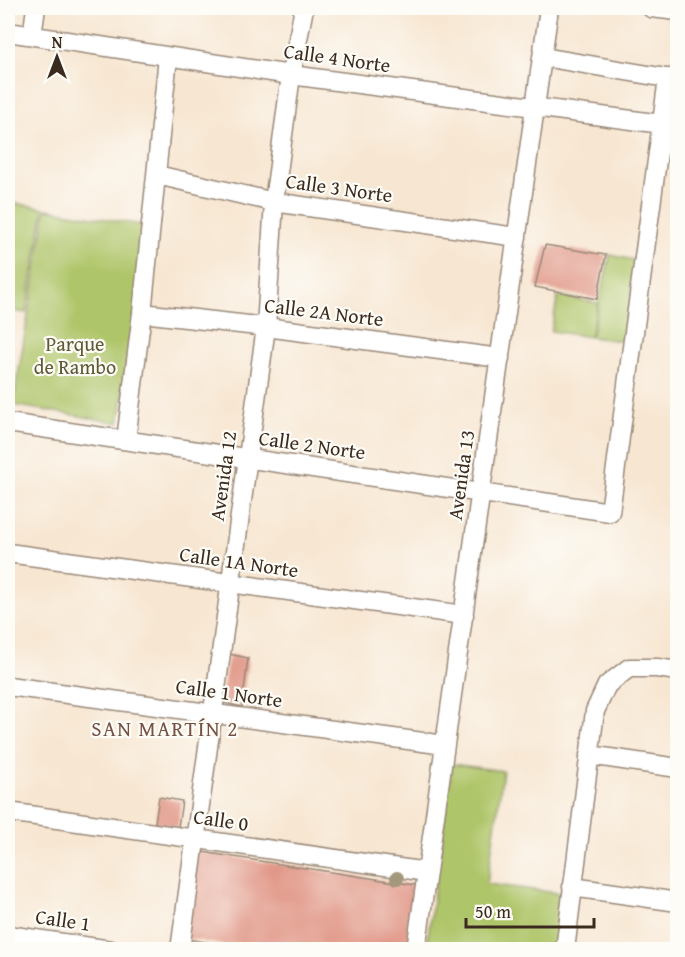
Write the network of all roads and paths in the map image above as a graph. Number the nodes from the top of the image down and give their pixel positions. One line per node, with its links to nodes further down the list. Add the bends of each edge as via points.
1 (36, 8): 7 (street)
2 (304, 8): 10 (street, Avenida 12)
3 (549, 8): 9 (street, Avenida 13)
4 (651, 8): 5 (street)
5 (678, 11)
6 (8, 32): 7 (street, Calle 4 Norte)
7 (32, 36): 8 (street, Calle 4 Norte)
8 (168, 57): 10 (street, Calle 4 Norte); 14 (street)
9 (543, 57): 11 (street); 12 (street, Avenida 13)
10 (291, 75): 12 (street, Calle 4 Norte); 15 (street, Avenida 12)
11 (673, 79): 13 (street)
12 (536, 107): 13 (street, Calle 4 Norte); 16 (street, Avenida 13)
13 (662, 124): 23 (street, Calle 2 Norte, via 610,512)
14 (157, 175): 15 (street, Calle 3 Norte); 17 (street)
15 (274, 202): 16 (street, Calle 3 Norte); 18 (street, Avenida 12)
16 (517, 237): 19 (street, Avenida 13)
17 (142, 313): 18 (street, Calle 2A Norte); 21 (street)
18 (266, 327): 19 (street, Calle 2A Norte); 22 (street, Avenida 12)
19 (500, 358): 23 (street, Avenida 13)
20 (8, 423): 21 (street, Calle 2 Norte)
21 (126, 440): 22 (street, Calle 2 Norte)
22 (248, 458): 23 (street, Calle 2 Norte); 25 (street, Avenida 12)
23 (481, 492): 26 (street, Avenida 13)
24 (8, 554): 25 (street, Calle 1A Norte)
25 (231, 584): 26 (street, Calle 1A Norte); 29 (street, Avenida 12)
26 (464, 615): 30 (street, Avenida 13)
27 (678, 670): 31 (street, via 629,668 607,685 596,711)
28 (8, 686): 29 (street, Calle 1 Norte)
29 (213, 714): 30 (street, Calle 1 Norte); 34 (street, Avenida 12)
30 (445, 745): 35 (street, Avenida 13)
31 (590, 755): 32 (street); 36 (street)
32 (678, 768)
33 (8, 812): 34 (street, Calle 0)
34 (195, 839): 35 (street, Calle 0); 40 (street, Avenida 12)
35 (427, 872): 41 (street, Avenida 13)
36 (572, 887): 37 (street); 42 (street)
37 (678, 902)
38 (8, 935): 39 (street, Calle 1)
39 (111, 950)
40 (180, 950)
41 (416, 950)
42 (565, 950)

